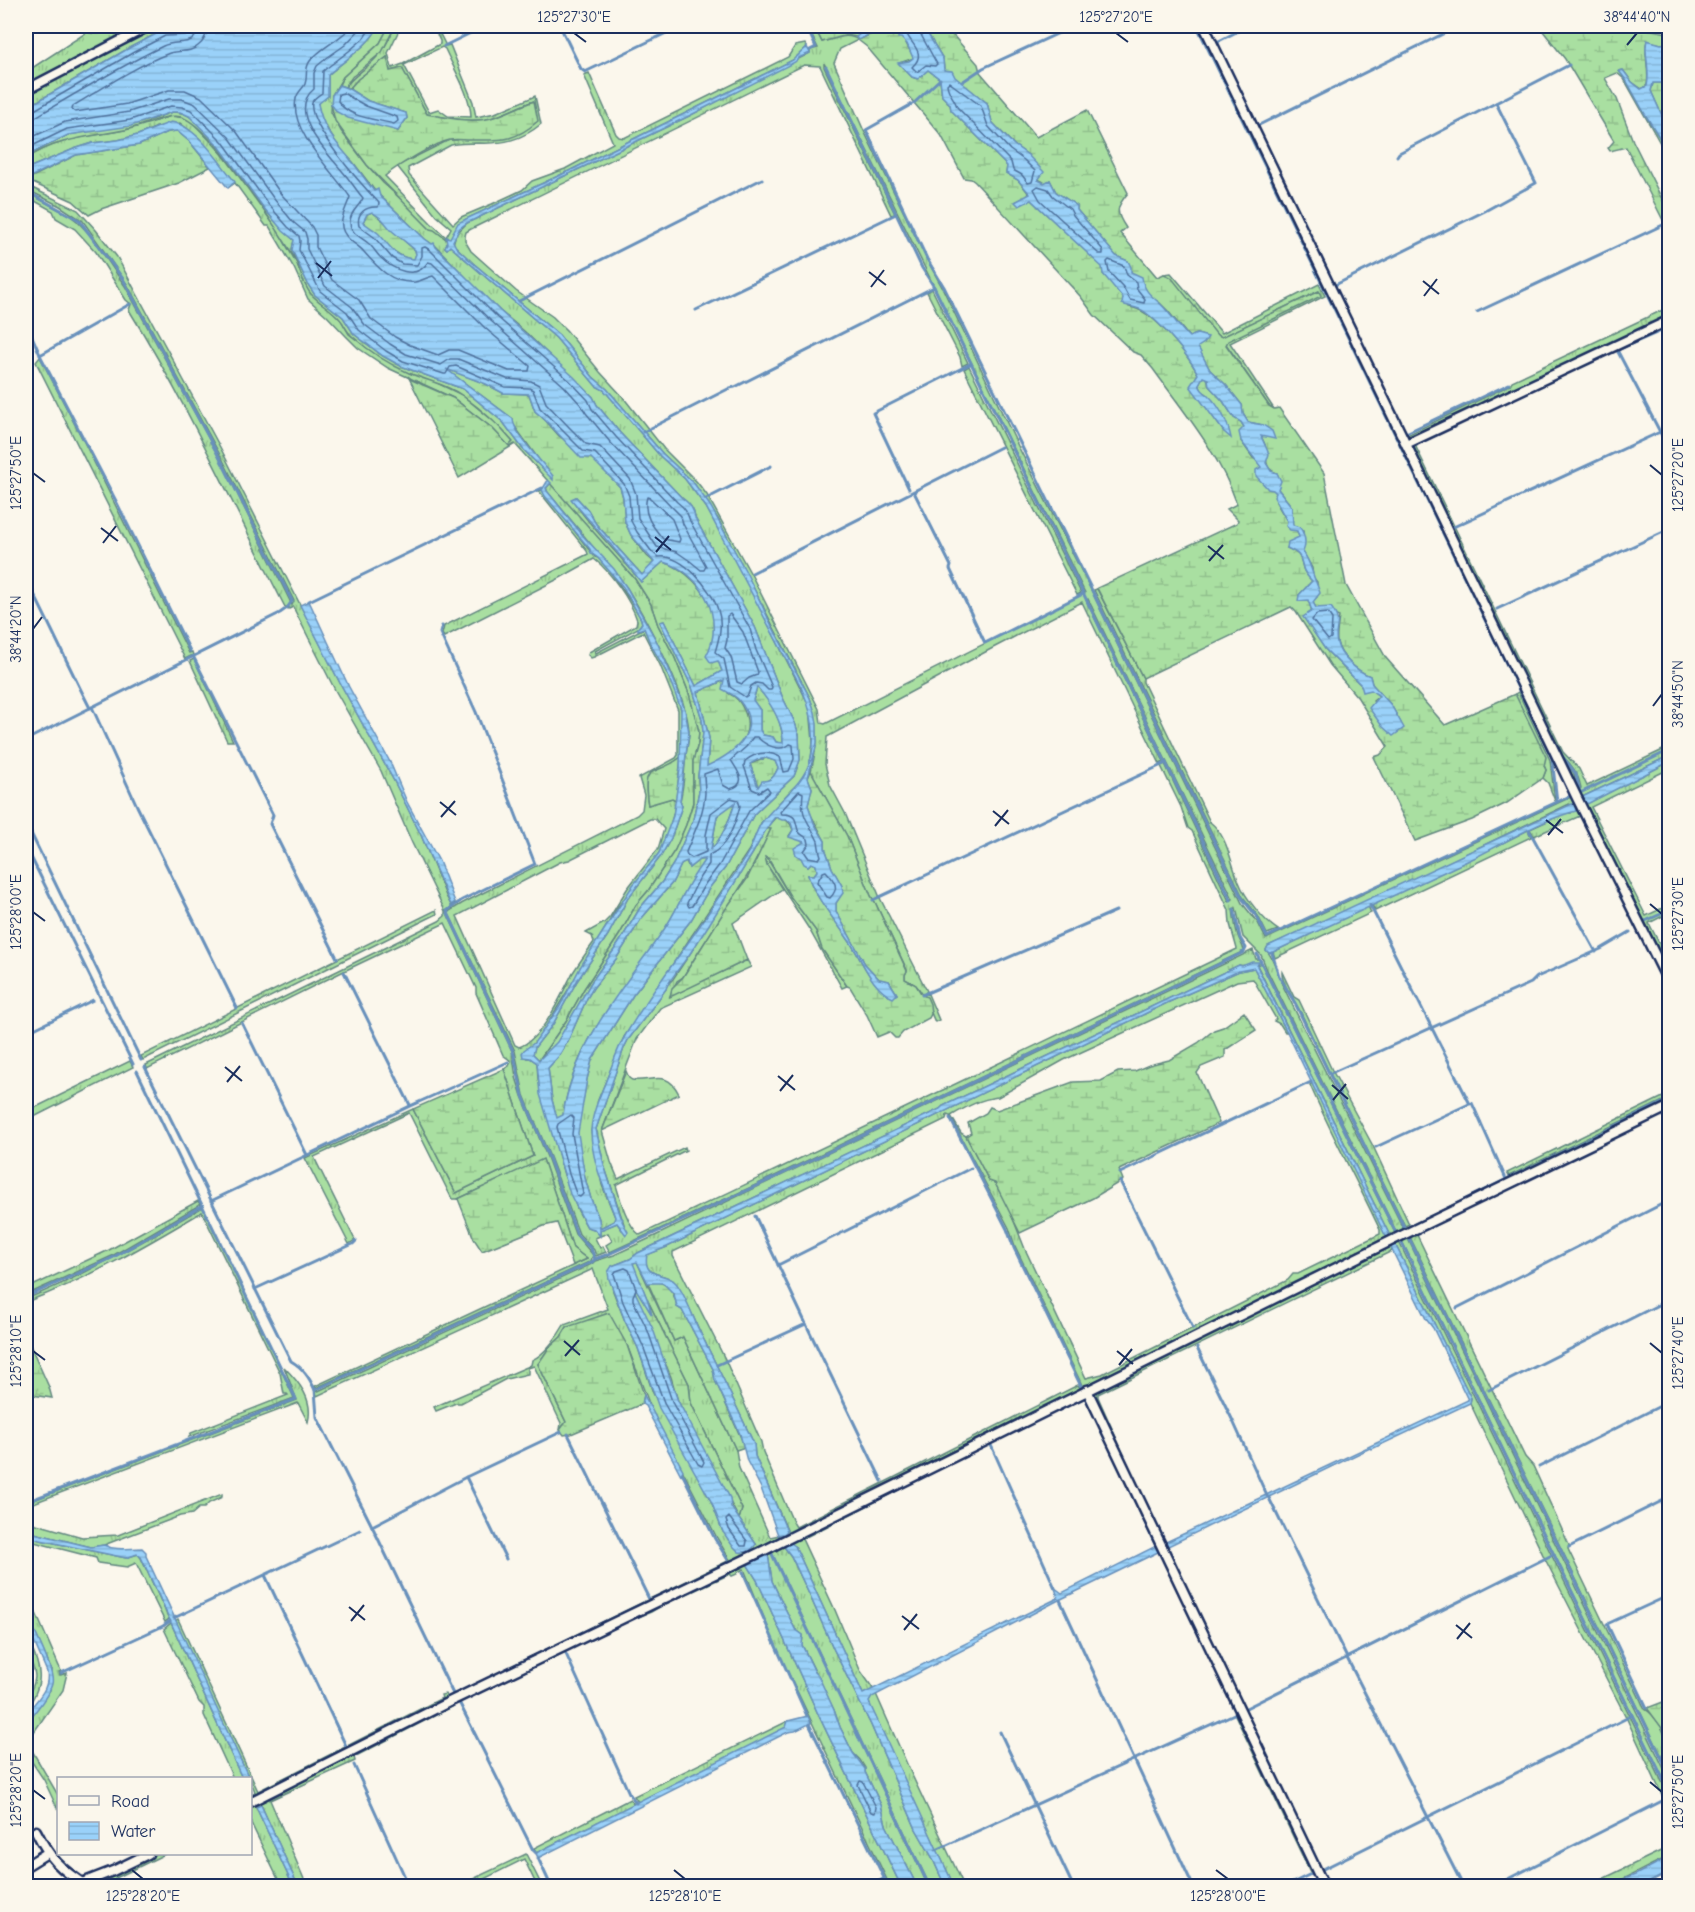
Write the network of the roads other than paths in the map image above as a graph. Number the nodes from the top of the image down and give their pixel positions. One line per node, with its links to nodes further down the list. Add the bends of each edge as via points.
1 (148, 26): 3 (street)
2 (1204, 26): 5 (street)
3 (26, 90)
4 (1670, 320): 5 (street)
5 (1406, 444): 6 (street)
6 (1670, 985)
7 (1670, 1106): 8 (street)
8 (1087, 1390): 9 (street); 15 (street)
9 (252, 1801)
10 (36, 1831): 11 (street)
11 (47, 1853): 13 (street); 14 (street)
12 (146, 1855): 14 (street)
13 (26, 1866)
14 (85, 1885)
15 (1324, 1887)

